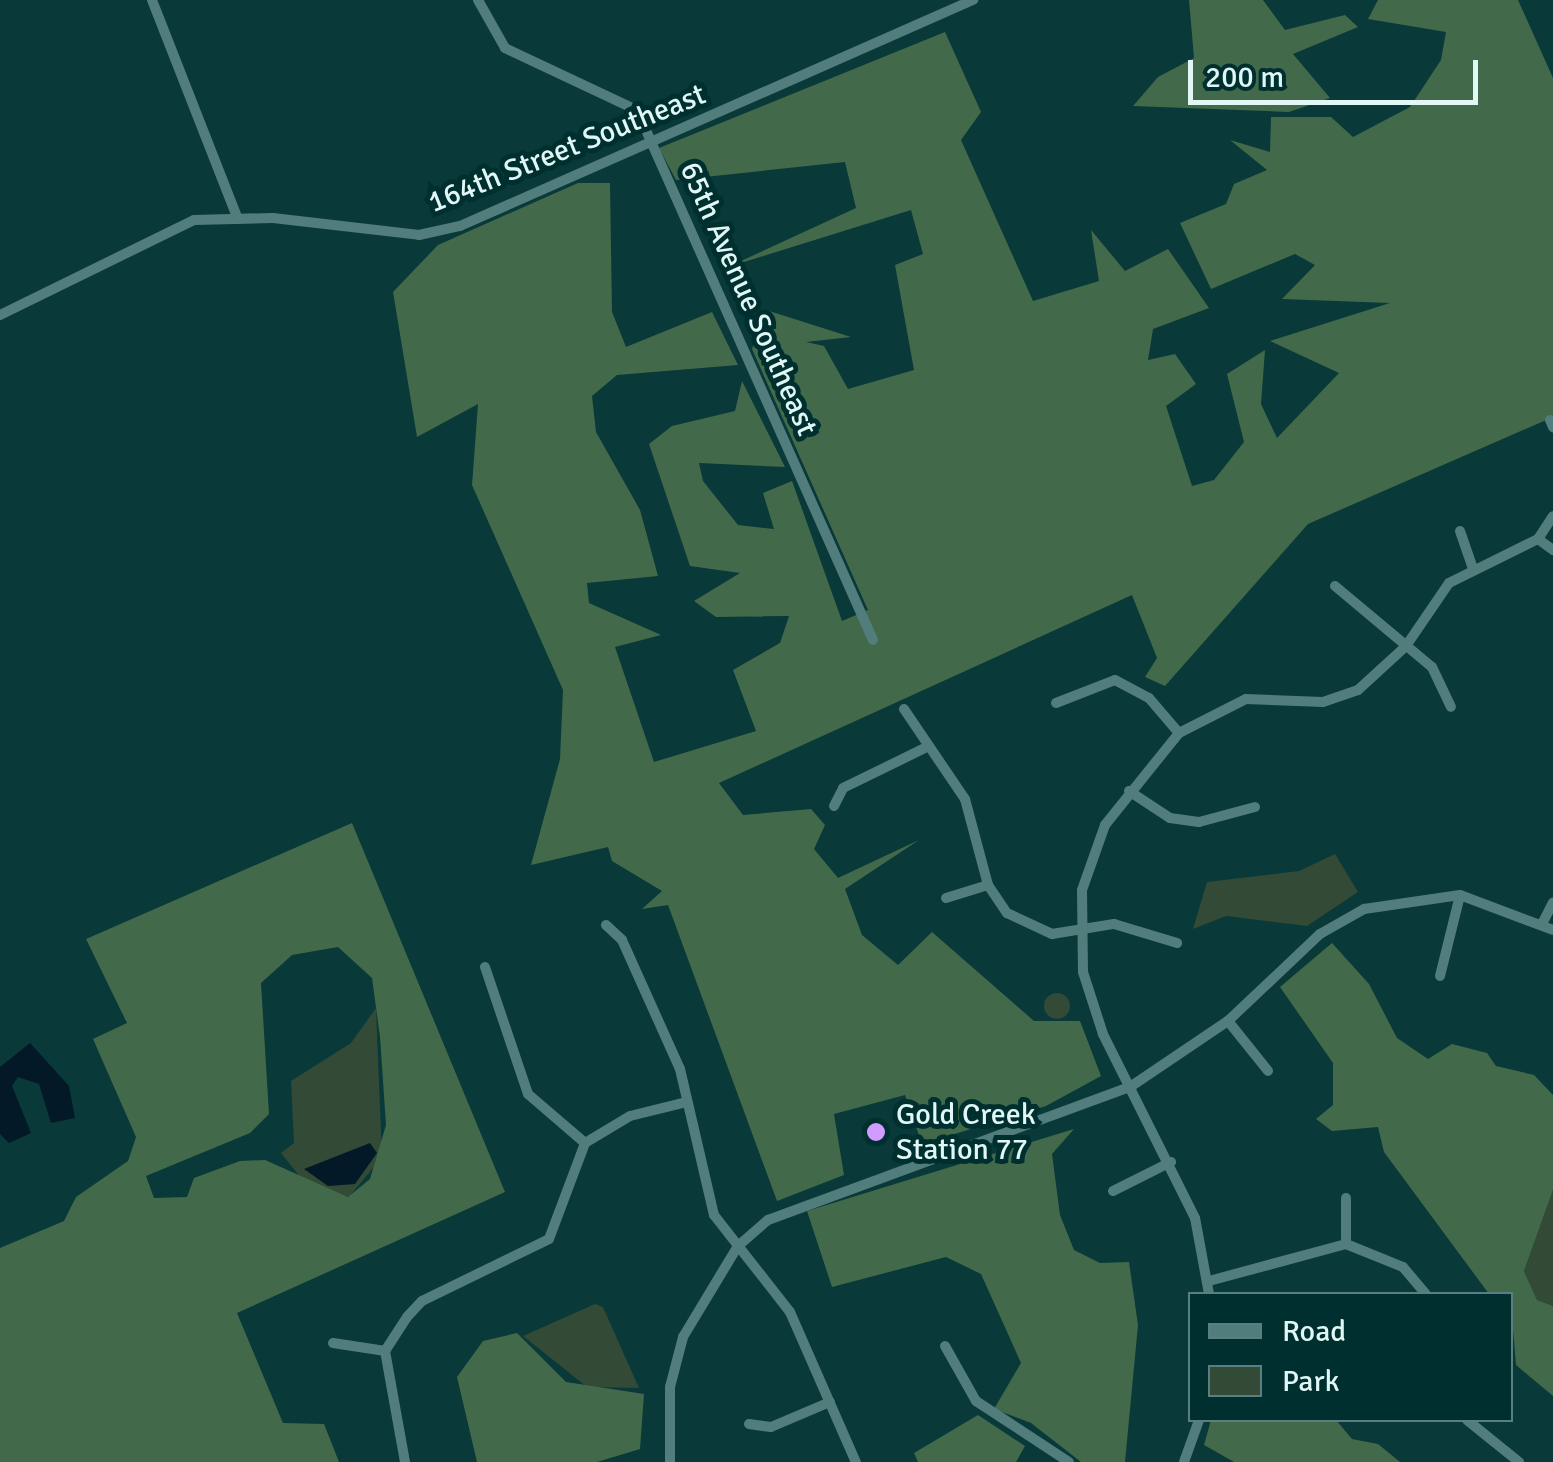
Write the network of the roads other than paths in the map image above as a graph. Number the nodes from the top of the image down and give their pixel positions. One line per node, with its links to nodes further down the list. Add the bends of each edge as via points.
1 (152, 0): 5 (street)
2 (478, 0): 4 (street, 65th Avenue Southeast, via 505,48 626,100)
3 (973, 0): 4 (street, 164th Street Southeast)
4 (651, 144): 5 (street, 164th Street Southeast, via 419,235); 13 (street, 65th Avenue Southeast)
5 (237, 217): 6 (street, 164th Street Southeast, via 145,237)
6 (0, 315)
7 (1553, 516): 9 (street)
8 (1460, 531): 11 (street)
9 (1538, 540): 10 (street); 11 (street)
10 (1553, 550)
11 (1472, 566): 14 (street, via 1433,601)
12 (1335, 586): 14 (street)
13 (873, 640)
14 (1406, 646): 16 (street, via 1450,690); 18 (street, via 1358,690 1323,702 1246,699)
15 (1056, 703): 18 (street, via 1116,680 1149,698)
16 (1451, 708)
17 (904, 710): 19 (street)
18 (1179, 732): 20 (street)
19 (925, 748): 21 (street, via 844,788); 23 (street, via 965,799)
20 (1129, 790): 22 (street, via 1170,818 1199,822); 29 (street, via 1092,854)
21 (834, 806)
22 (1256, 807)
23 (988, 884): 25 (street); 29 (street, via 1026,927)
24 (1460, 896): 27 (street); 33 (street); 34 (street, via 1386,902 1343,920)
25 (946, 898)
26 (1553, 902): 27 (street)
27 (1543, 922): 30 (street)
28 (606, 925): 37 (street, via 629,956)
29 (1078, 930): 31 (street, via 1126,926); 36 (street, via 1091,1006)
30 (1553, 930)
31 (1177, 943)
32 (485, 967): 38 (street, via 528,1094)
33 (1440, 976)
34 (1228, 1021): 35 (street); 36 (street)
35 (1268, 1071)
36 (1130, 1087): 39 (street); 43 (street, via 811,1198)
37 (687, 1102): 38 (street, via 630,1116); 43 (street, via 707,1198)
38 (585, 1143): 49 (street, via 549,1239 422,1301)
39 (1171, 1162): 40 (street); 44 (street)
40 (1113, 1191)
41 (1346, 1198): 42 (street)
42 (1346, 1244): 44 (street); 46 (street, via 1403,1267)
43 (738, 1246): 50 (street, via 790,1312); 55 (street, via 682,1336 670,1387)
44 (1209, 1281): 45 (street)
45 (1209, 1292)
46 (1424, 1292)
47 (333, 1343): 49 (street)
48 (945, 1346): 57 (street, via 976,1401)
49 (386, 1351): 54 (street)
50 (830, 1402): 53 (street, via 771,1427); 56 (street)
51 (1198, 1422): 58 (street)
52 (1469, 1422): 59 (street)
53 (749, 1424)
54 (405, 1462)
55 (670, 1462)
56 (856, 1462)
57 (1070, 1462)
58 (1184, 1462)
59 (1519, 1462)

